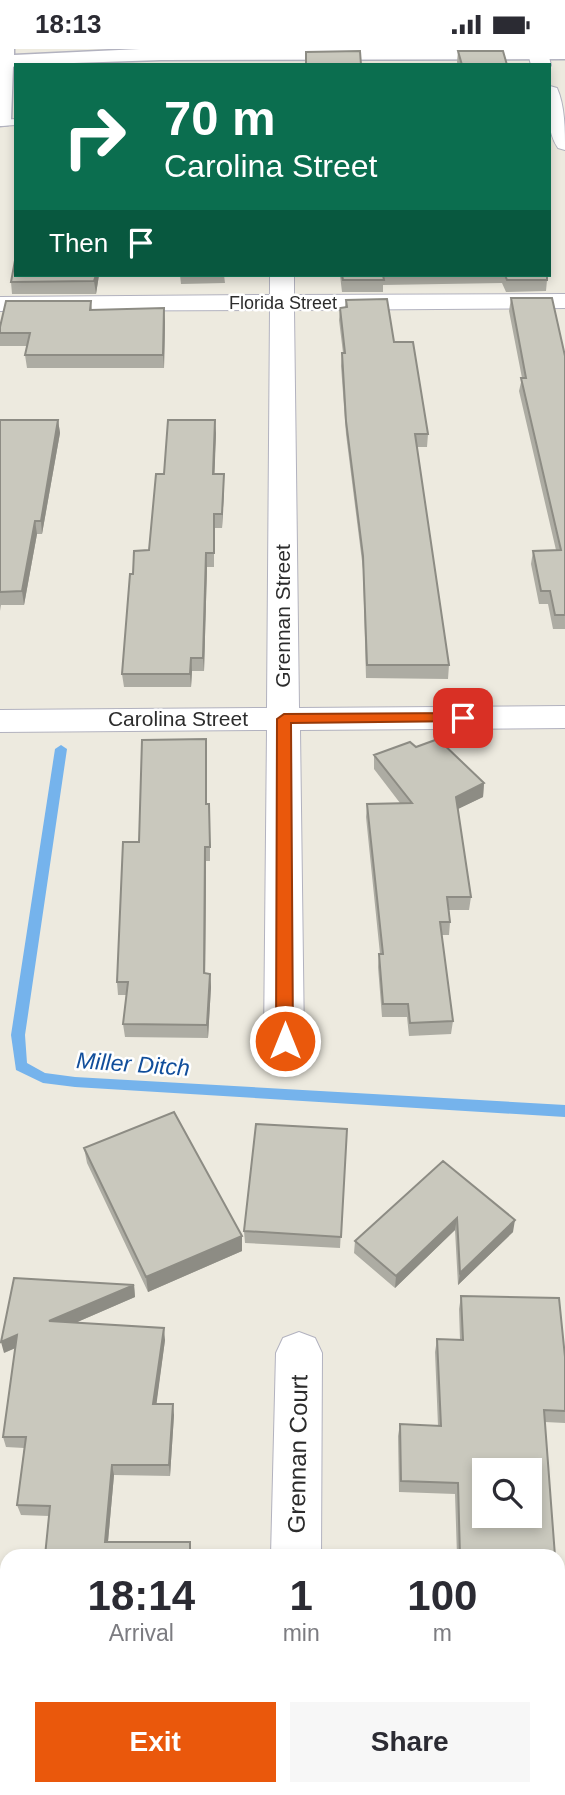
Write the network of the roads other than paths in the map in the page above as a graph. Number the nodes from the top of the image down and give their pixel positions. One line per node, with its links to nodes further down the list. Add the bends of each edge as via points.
1 (251, 52): 6 (main road); 7 (main road)
2 (403, 52): 4 (main road); 7 (main road)
3 (565, 53): 4 (main road)
4 (539, 56)
5 (2, 59): 6 (main road); 9 (main road)
6 (157, 60)
7 (281, 60)
8 (551, 95): 10 (street)
9 (3, 118)
10 (565, 144)
11 (282, 289): 12 (street, Florida Street); 13 (street, Florida Street); 15 (street, Grennan Street)
12 (565, 301)
13 (0, 305)
14 (565, 717): 15 (street, Carolina Street)
15 (284, 719): 16 (street, Carolina Street); 17 (street, Grennan Street)
16 (0, 721)
17 (285, 1041)
18 (299, 1353): 19 (street, Grennan Court)
19 (296, 1549)

